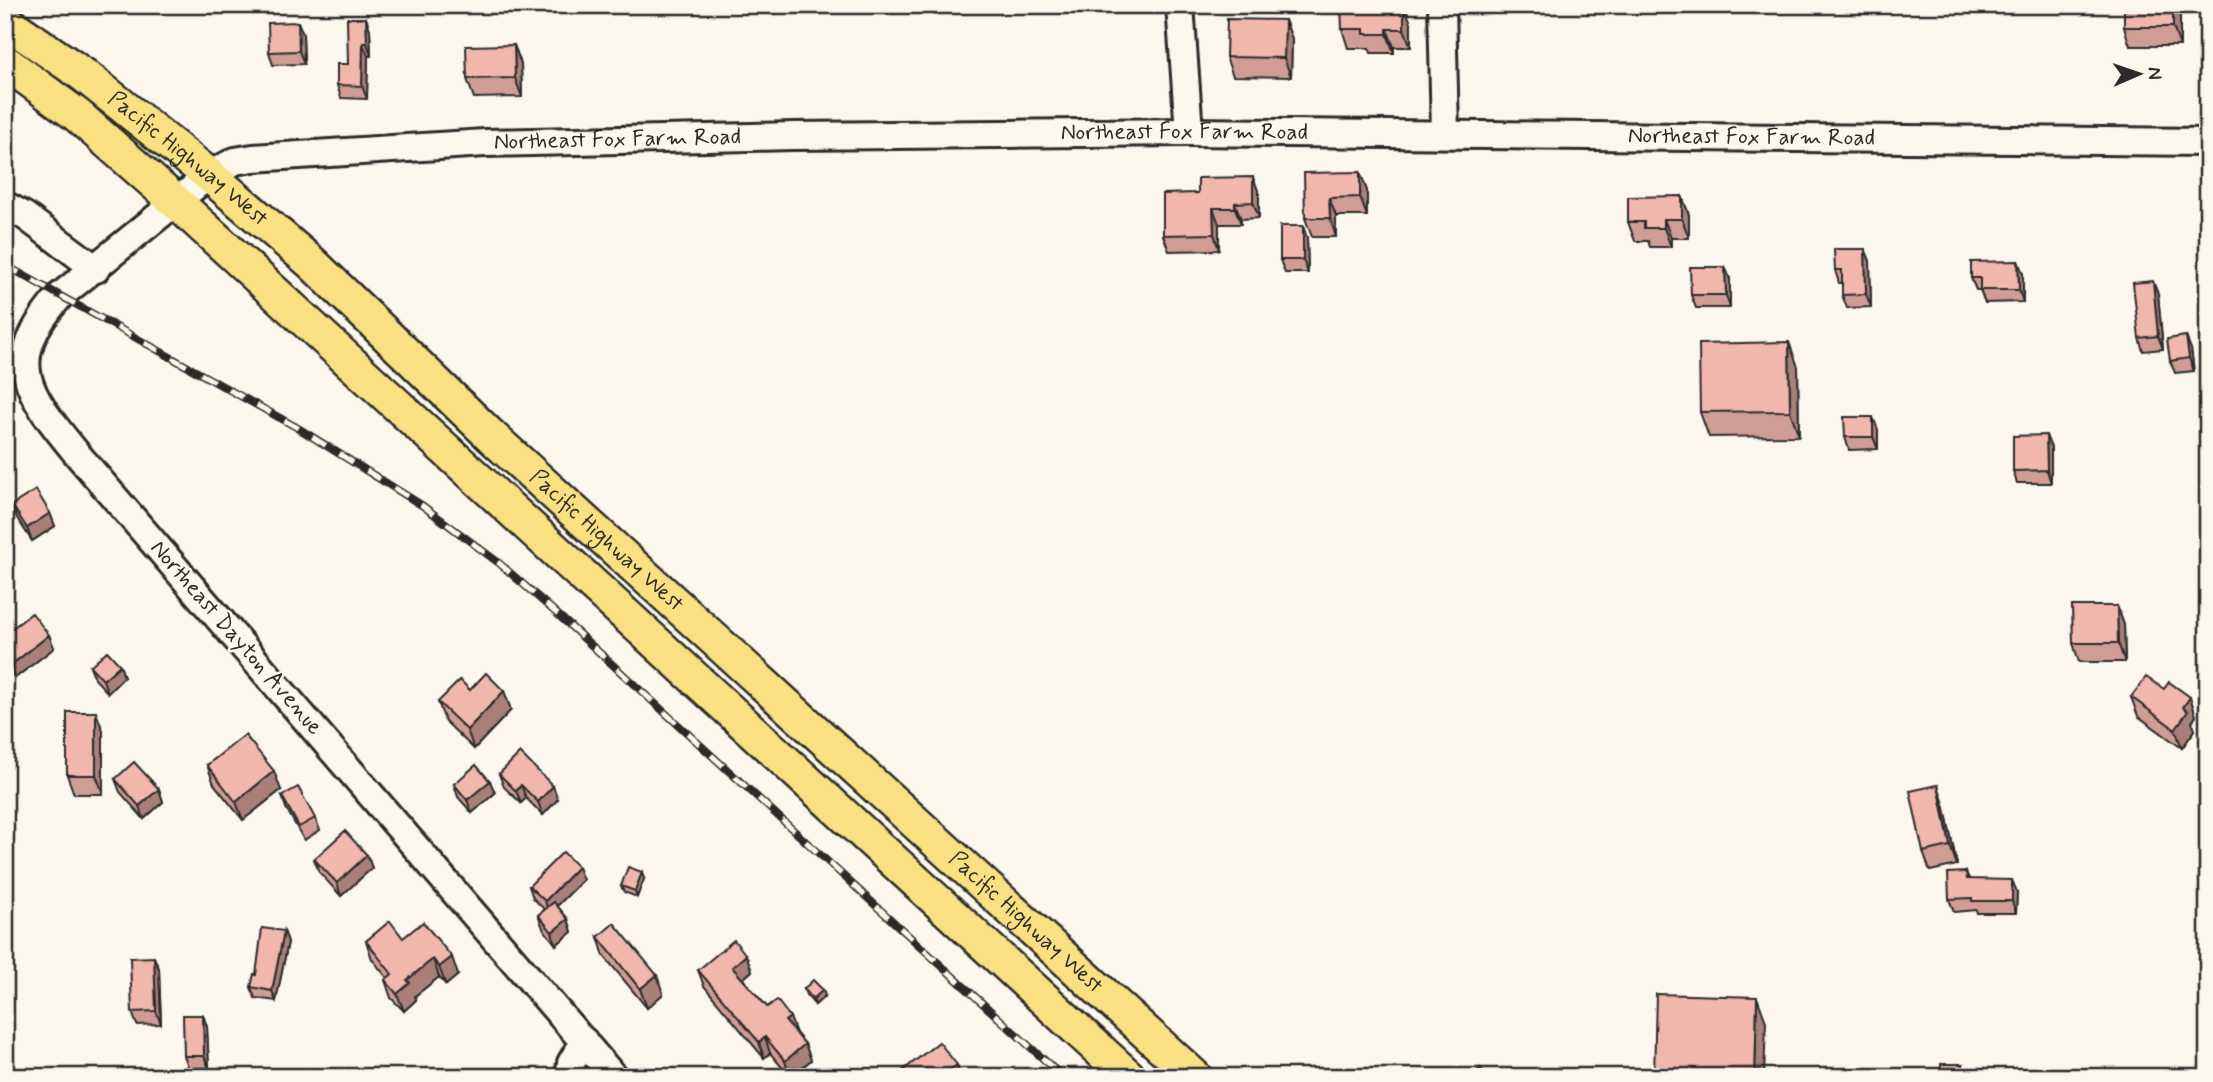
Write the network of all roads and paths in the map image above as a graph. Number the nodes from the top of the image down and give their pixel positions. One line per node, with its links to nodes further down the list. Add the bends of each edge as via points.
1 (1180, 5): 5 (street)
2 (1443, 5): 6 (street)
3 (5, 21): 8 (main road, Pacific Highway West, via 85,76)
4 (5, 62): 9 (main road, Pacific Highway West, via 77,115)
5 (1189, 132): 6 (street, Northeast Fox Farm Road); 8 (street, Northeast Fox Farm Road, via 485,143 253,158 235,161)
6 (1445, 134): 7 (street, Northeast Fox Farm Road)
7 (2208, 142)
8 (209, 175): 9 (street, Northeast Fox Farm Road); 17 (main road, Pacific Highway West, via 312,263 492,437)
9 (176, 202): 11 (street, Northeast Dayton Avenue); 16 (main road, Pacific Highway West)
10 (5, 205): 11 (street)
11 (96, 269): 12 (street, Northeast Dayton Avenue, via 41,316)
12 (15, 373): 13 (street, Northeast Dayton Avenue, via 78,455)
13 (584, 1041): 14 (street, via 571,1063); 15 (street, Northeast Dayton Avenue)
14 (569, 1077)
15 (614, 1077)
16 (1129, 1077)
17 (1195, 1077)

